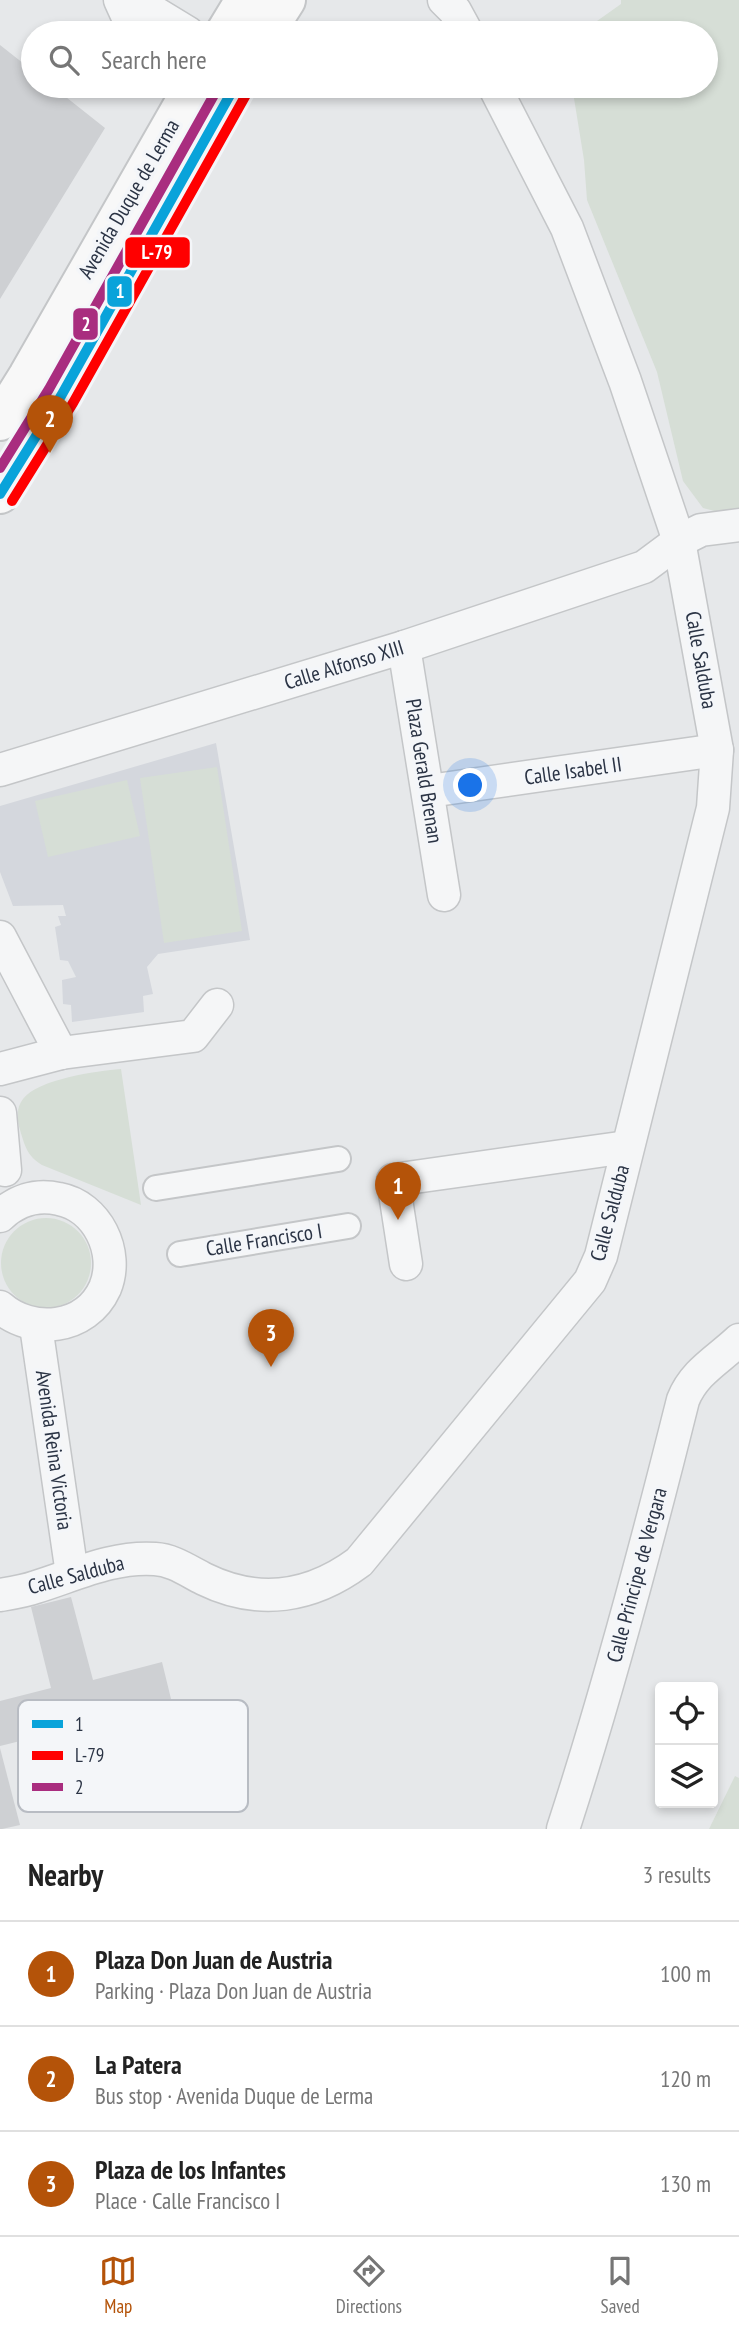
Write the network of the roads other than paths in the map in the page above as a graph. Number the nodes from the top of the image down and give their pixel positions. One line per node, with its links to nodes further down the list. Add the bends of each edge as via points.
1 (120, 0): 5 (street)
2 (134, 0): 6 (street)
3 (245, 0): 7 (main road)
4 (286, 0): 8 (main road)
5 (130, 21)
6 (168, 21)
7 (232, 21)
8 (273, 21)
9 (179, 98): 12 (main road, Avenida Duque de Lerma)
10 (228, 98): 13 (main road, Avenida Duque de Lerma, via 61,396)
11 (500, 98): 15 (street, Calle Salduba, via 567,228)
12 (0, 421)
13 (0, 494)
14 (739, 525): 15 (street, via 701,530)
15 (680, 541): 16 (street, Calle Alfonso XIII, via 645,567); 17 (street, Calle Salduba)
16 (404, 647): 18 (street, Calle Alfonso XIII); 19 (street, Plaza Gerald Brenan)
17 (717, 750): 19 (street, Calle Isabel II); 26 (street, Calle Salduba, via 713,808)
18 (0, 770)
19 (429, 791): 20 (street, Plaza Gerald Brenan)
20 (444, 895)
21 (0, 937): 23 (street)
22 (217, 1004): 23 (street, via 193,1036)
23 (61, 1053): 24 (street)
24 (0, 1069)
25 (0, 1113): 28 (street)
26 (627, 1147): 34 (street, via 393,1180); 38 (street, Calle Salduba, via 601,1256 590,1281 359,1562 321,1586 299,1593 225,1588 157,1559 128,1559)
27 (338, 1159): 29 (street)
28 (2, 1168): 30 (street)
29 (156, 1188)
30 (27, 1199): 31 (street); 36 (street, via 68,1200 100,1227 108,1246 105,1287 93,1305 67,1322)
31 (0, 1216)
32 (348, 1226): 33 (street, Calle Francisco I)
33 (180, 1254)
34 (406, 1264)
35 (0, 1307): 36 (street, via 16,1320)
36 (36, 1326): 38 (street, Avenida Reina Victoria)
37 (739, 1340): 40 (street, Calle Principe de Vergara, via 700,1373 683,1400 644,1559)
38 (72, 1574): 39 (street, Calle Salduba)
39 (0, 1595)
40 (562, 1829)

